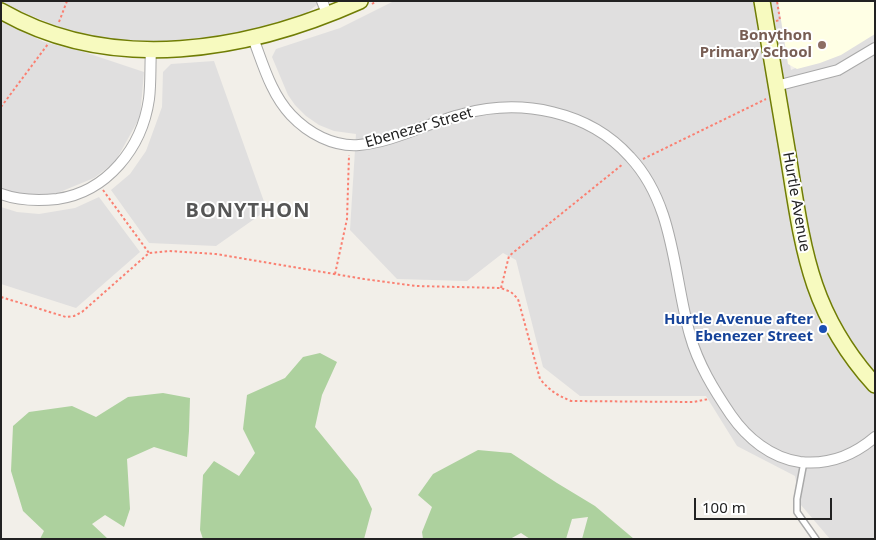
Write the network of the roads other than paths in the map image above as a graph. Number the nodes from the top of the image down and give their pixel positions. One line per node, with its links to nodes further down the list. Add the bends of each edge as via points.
1 (762, 1): 8 (street, Hurtle Avenue)
2 (366, 3): 3 (street)
3 (325, 8): 5 (street, via 291,28)
4 (1, 11): 7 (street, via 53,35 91,45)
5 (253, 38): 7 (street, via 202,47); 12 (street, Ebenezer Street, via 273,88 290,114 321,137 339,143 358,145 376,142 463,114 510,107 538,109 575,119 620,146 634,157 663,212 690,337 717,395 744,432 759,445 785,458)
6 (875, 48): 8 (street, via 838,70)
7 (151, 50): 9 (street, via 149,98 139,135 119,166 98,184 78,194 38,201)
8 (773, 92): 10 (street, Hurtle Avenue, via 801,239 814,285 832,328 848,354)
9 (1, 194)
10 (875, 385)
11 (875, 437): 12 (street, Ebenezer Street, via 831,461)
12 (804, 462): 13 (lane, via 797,512)
13 (816, 539)

